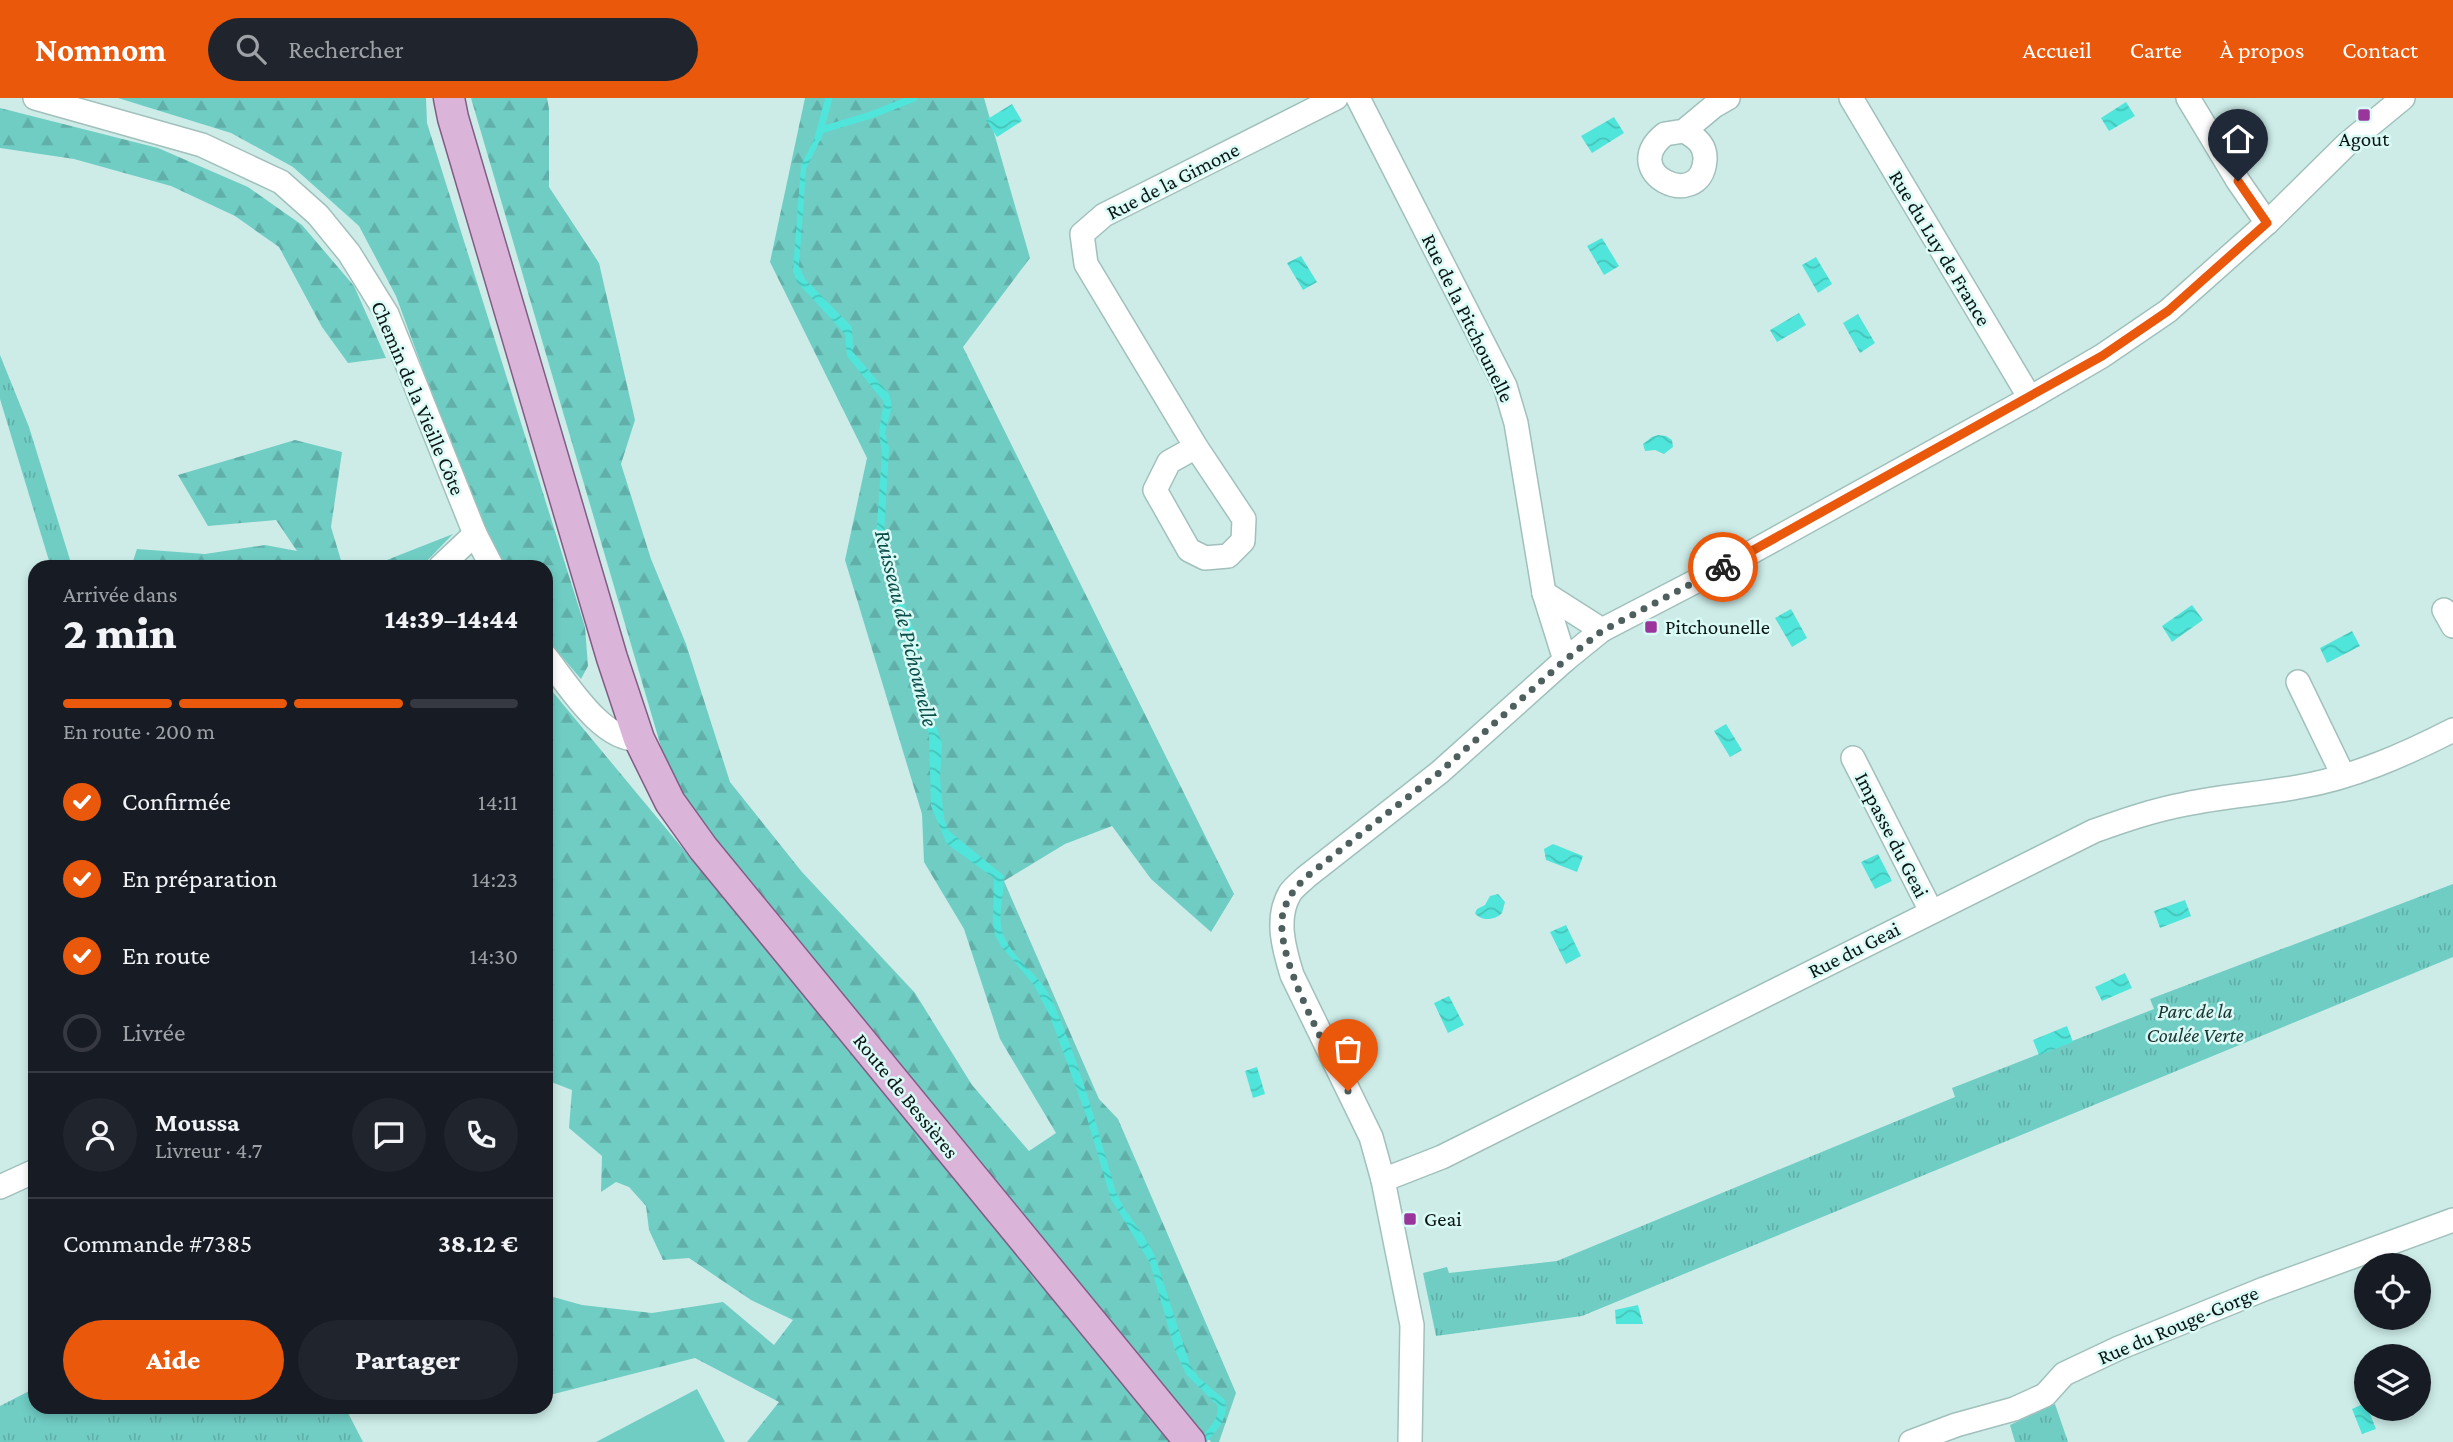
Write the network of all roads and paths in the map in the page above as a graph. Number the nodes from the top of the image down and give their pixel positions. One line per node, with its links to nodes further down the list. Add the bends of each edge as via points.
1 (35, 98): 13 (street, Chemin de la Vieille Côte, via 202,145 281,182 318,215 349,253 387,314)
2 (450, 98): 22 (main road, Route de Bessières)
3 (1336, 98): 12 (street, Rue de la Gimone, via 1104,215 1082,234 1086,264)
4 (1358, 98): 16 (street, Rue de la Pitchounelle, via 1505,386 1516,423)
5 (1728, 98): 9 (street)
6 (1851, 98): 11 (street, Rue du Luy de France)
7 (2188, 98): 10 (street)
8 (2403, 98): 10 (street, via 2347,144)
9 (1684, 131)
10 (2267, 223): 11 (street, via 2168,311)
11 (2030, 398): 17 (street)
12 (1196, 447): 12 (street, Rue de la Gimone, via 1244,519 1243,541 1228,556 1205,558 1189,550 1155,490 1170,462)
13 (475, 534): 14 (street); 15 (street, Chemin de la Vieille Côte)
14 (447, 560)
15 (488, 560)
16 (1544, 593): 17 (street); 18 (street, Rue de la Pitchounelle)
17 (1602, 631): 18 (street)
18 (1565, 660): 27 (street, via 1440,772 1290,894 1283,916 1283,947 1292,975 1371,1137)
19 (553, 666): 22 (street, via 593,717 629,740)
20 (2298, 682): 24 (street)
21 (2453, 730): 24 (street, Rue du Geai, via 2399,758)
22 (639, 739): 30 (main road, Route de Bessières, via 670,802 703,848)
23 (1853, 758): 25 (street, Impasse du Geai)
24 (2343, 775): 25 (street, Rue du Geai, via 2136,815)
25 (1931, 911): 27 (street, Rue du Geai, via 1442,1157)
26 (28, 1174): 28 (street)
27 (1383, 1180): 31 (street, via 1412,1325)
28 (0, 1187)
29 (2453, 1220): 32 (street, Rue du Rouge-Gorge, via 2119,1348 2064,1374 2045,1395 2014,1409)
30 (1189, 1442)
31 (1410, 1442)
32 (1911, 1442)

